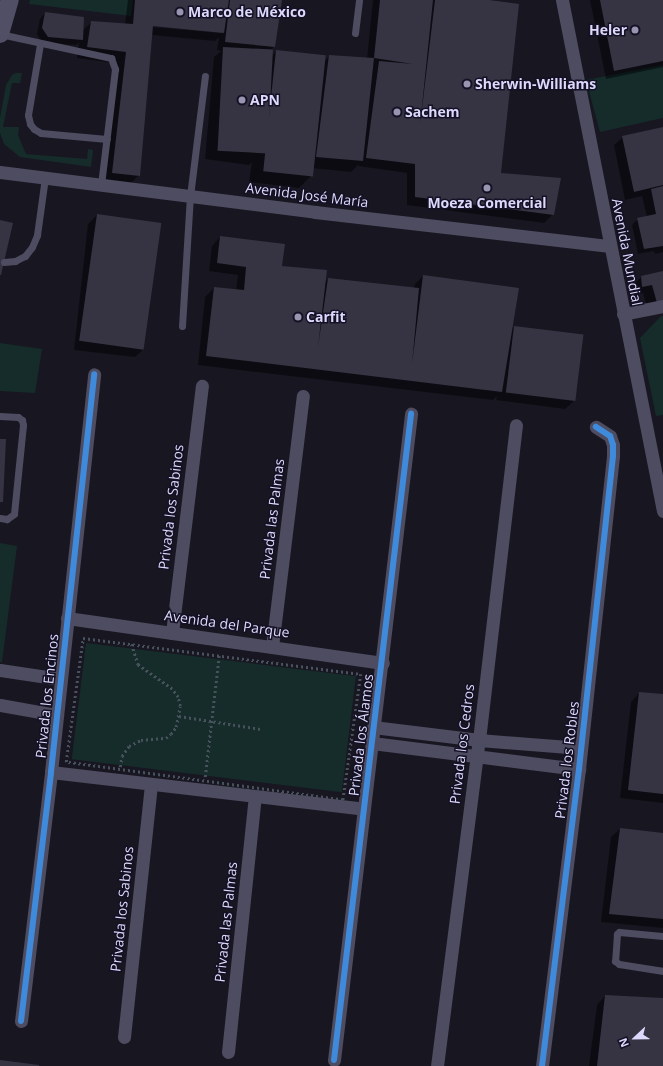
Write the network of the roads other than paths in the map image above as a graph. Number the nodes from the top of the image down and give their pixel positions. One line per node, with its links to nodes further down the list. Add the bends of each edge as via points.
1 (10, 0): 4 (main road)
2 (359, 0): 5 (lane)
3 (562, 0): 13 (street, Avenida Mundial)
4 (0, 34): 6 (lane)
5 (355, 34)
6 (40, 44): 8 (lane, via 111,58 114,69); 8 (lane, via 28,115 30,124 41,132)
7 (205, 76): 12 (lane)
8 (107, 139): 11 (lane)
9 (0, 172): 10 (street, Avenida José María)
10 (45, 177): 11 (street, Avenida José María); 14 (lane, via 37,235 32,247 25,256 15,261)
11 (101, 185): 12 (street, Avenida José María)
12 (190, 196): 13 (street, Avenida José María); 17 (lane)
13 (610, 246): 16 (street, Avenida Mundial)
14 (4, 262)
15 (663, 306): 16 (street)
16 (623, 314): 25 (street, Avenida Mundial)
17 (182, 326)
18 (94, 374): 27 (street, Privada los Encinos)
19 (202, 386): 28 (street, Privada los Sabinos)
20 (303, 396): 29 (street, Privada las Palmas)
21 (411, 414): 30 (street, Privada los Álamos)
22 (0, 416): 26 (lane, via 18,417 23,425 14,514 7,519)
23 (516, 425): 36 (street, Privada los Cedros)
24 (596, 427): 38 (street, Privada los Robles, via 610,436 613,456)
25 (663, 511)
26 (0, 518)
27 (67, 618): 28 (street, Avenida del Parque); 32 (street, Privada los Encinos)
28 (172, 633): 29 (street, Avenida del Parque)
29 (272, 647): 30 (street, Avenida del Parque)
30 (383, 663): 35 (street, Privada los Álamos)
31 (0, 670): 32 (street)
32 (60, 678): 34 (street, Privada los Encinos)
33 (0, 706): 34 (street)
34 (57, 715): 41 (street, Privada los Encinos)
35 (373, 727): 36 (street); 37 (street, Privada los Álamos)
36 (479, 740): 38 (street); 39 (street, Privada los Cedros)
37 (372, 743): 39 (street); 44 (street, Privada los Álamos)
38 (581, 748): 40 (street, Privada los Robles)
39 (477, 755): 40 (street); 51 (street, Privada los Cedros)
40 (579, 769): 52 (street, Privada los Robles)
41 (51, 772): 42 (street); 47 (street, Privada los Encinos)
42 (151, 784): 43 (street); 48 (street, Privada los Sabinos)
43 (255, 796): 44 (street); 49 (street, Privada las Palmas)
44 (364, 809): 50 (street, Privada los Álamos)
45 (663, 936): 46 (lane, via 619,932 615,961 619,964)
46 (663, 971)
47 (21, 1021)
48 (124, 1037)
49 (228, 1052)
50 (334, 1060)
51 (437, 1066)
52 (542, 1066)

